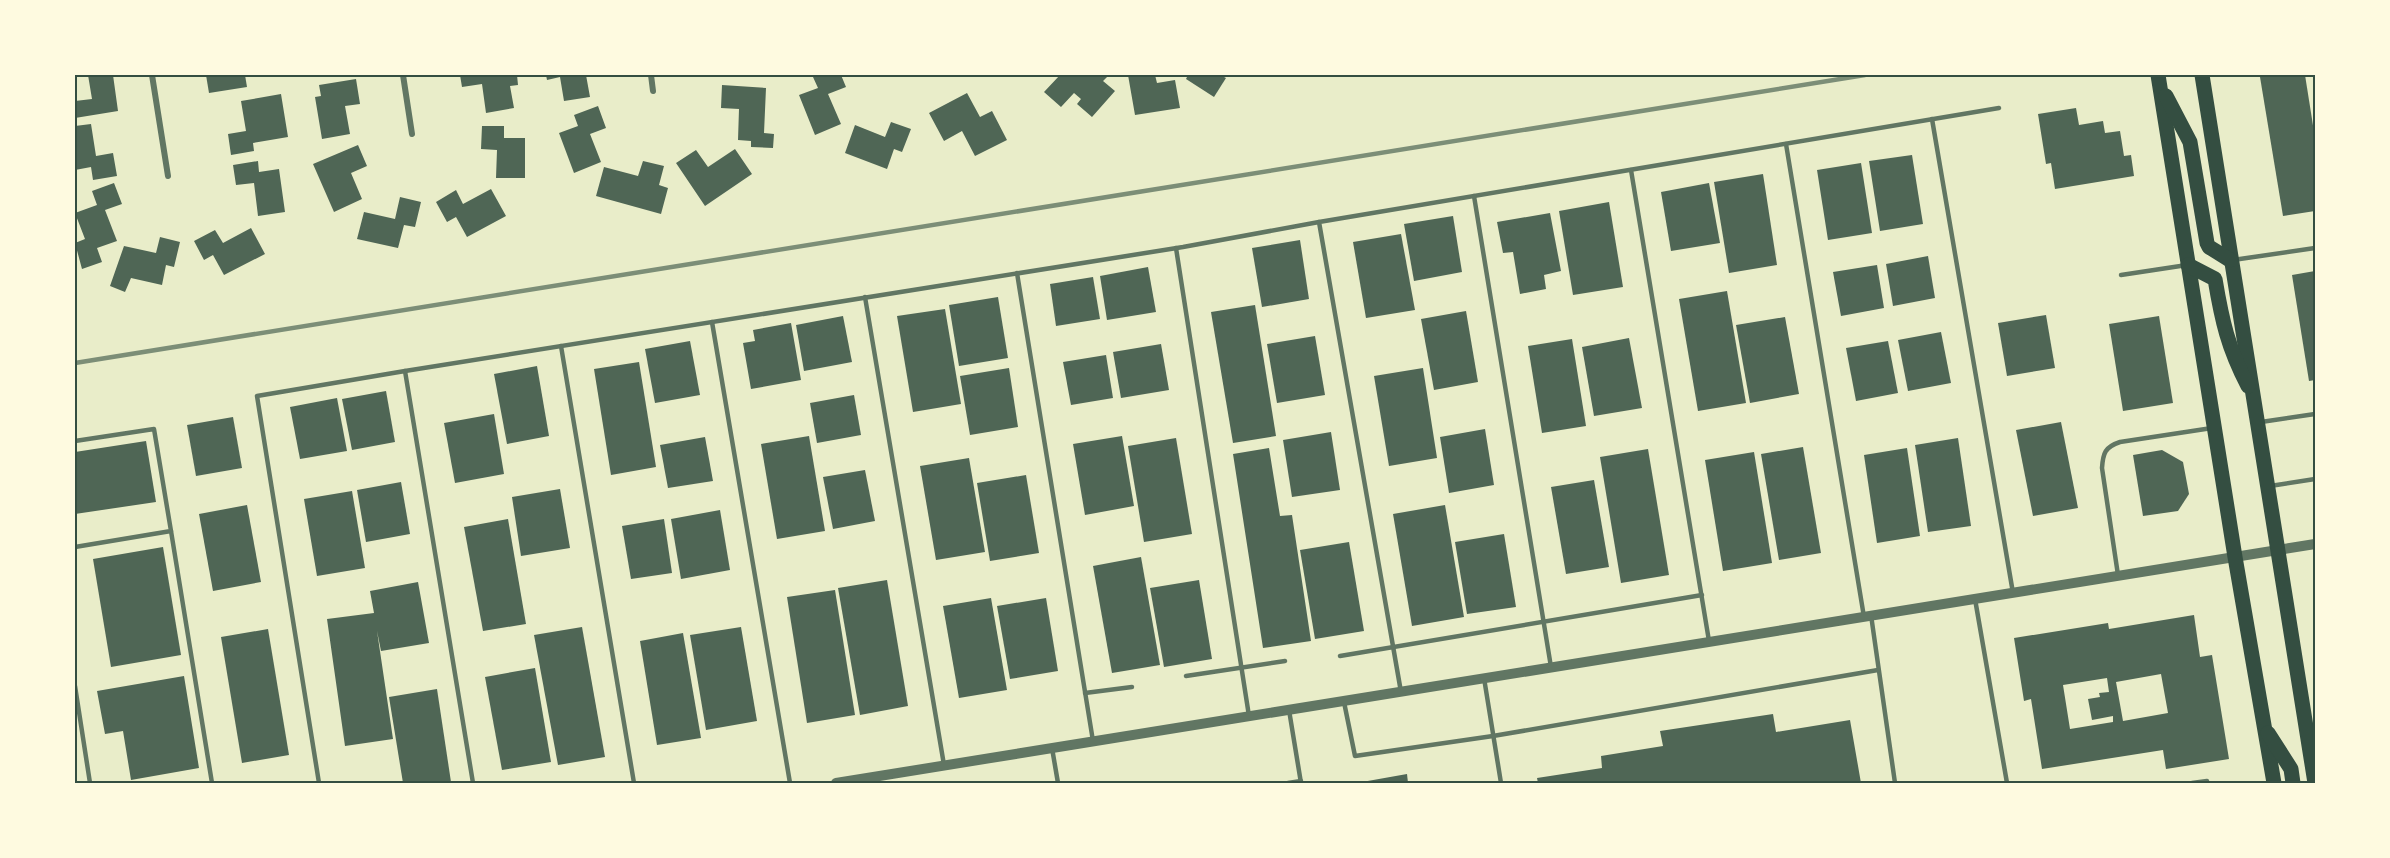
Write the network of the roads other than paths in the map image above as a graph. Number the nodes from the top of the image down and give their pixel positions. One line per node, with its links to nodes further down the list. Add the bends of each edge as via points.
1 (152, 75): 12 (street)
2 (403, 75): 9 (street)
3 (651, 75): 6 (street)
4 (2202, 75): 17 (main road)
5 (2159, 80): 17 (main road, via 2190,142 2207,243); 18 (main road)
6 (653, 92)
7 (1999, 108): 8 (lane)
8 (1932, 119): 10 (lane); 38 (lane)
9 (412, 134)
10 (1786, 144): 11 (lane); 41 (lane)
11 (1631, 170): 13 (lane); 39 (lane)
12 (168, 176)
13 (1474, 196): 14 (lane); 42 (lane)
14 (1319, 222): 15 (lane); 44 (lane)
15 (1176, 248): 19 (lane); 48 (lane)
16 (2315, 248): 17 (lane)
17 (2230, 260): 25 (main road)
18 (2188, 265): 20 (lane); 25 (main road, via 2215,279 2223,326 2235,362); 28 (main road)
19 (1017, 273): 21 (lane); 55 (lane)
20 (2121, 275)
21 (865, 297): 22 (lane); 63 (lane)
22 (712, 322): 23 (lane); 71 (lane)
23 (561, 346): 24 (lane); 70 (lane)
24 (405, 371): 68 (lane, via 257,396); 69 (lane)
25 (2254, 396): 27 (main road)
26 (2315, 414): 27 (lane)
27 (2259, 423): 31 (main road)
28 (2214, 428): 36 (main road); 37 (lane, via 2120,442 2109,446 2103,454)
29 (75, 441): 32 (lane, via 154,429)
30 (2315, 479): 31 (lane)
31 (2268, 486): 35 (main road)
32 (171, 531): 34 (lane); 67 (lane)
33 (2315, 544): 35 (street)
34 (75, 547)
35 (2277, 550): 36 (street); 82 (main road)
36 (2235, 557): 37 (street); 59 (main road)
37 (2118, 576): 38 (street)
38 (2013, 593): 40 (street)
39 (1702, 595): 42 (lane); 43 (lane)
40 (1975, 599): 41 (street); 77 (lane)
41 (1868, 616): 43 (street); 49 (lane)
42 (1544, 621): 44 (lane); 47 (lane)
43 (1710, 642): 47 (street)
44 (1394, 646): 45 (lane); 54 (lane)
45 (1340, 656)
46 (1285, 661): 48 (lane)
47 (1551, 667): 51 (street)
48 (1241, 669): 50 (lane); 58 (lane)
49 (1878, 670): 60 (lane); 76 (lane)
50 (1186, 676)
51 (1484, 678): 54 (street); 60 (lane)
52 (75, 686): 66 (lane)
53 (1132, 687): 55 (lane)
54 (1401, 692): 56 (street)
55 (1085, 693): 61 (lane)
56 (1343, 701): 57 (street); 60 (lane, via 1355,756)
57 (1289, 710): 58 (street); 65 (lane)
58 (1249, 716): 61 (street)
59 (2265, 728): 80 (main road); 81 (main road, via 2291,769)
60 (1493, 736): 75 (lane)
61 (1093, 741): 62 (street)
62 (1052, 748): 63 (street); 73 (lane)
63 (944, 765): 64 (street)
64 (875, 780): 72 (street)
65 (1301, 782): 74 (lane)
66 (90, 783)
67 (212, 783)
68 (319, 783)
69 (473, 783)
70 (634, 783)
71 (790, 783)
72 (836, 783)
73 (1058, 783)
74 (1288, 783)
75 (1501, 783)
76 (1895, 783)
77 (2007, 783)
78 (2192, 783): 79 (lane)
79 (2207, 783)
80 (2274, 783)
81 (2293, 783)
82 (2315, 783)

